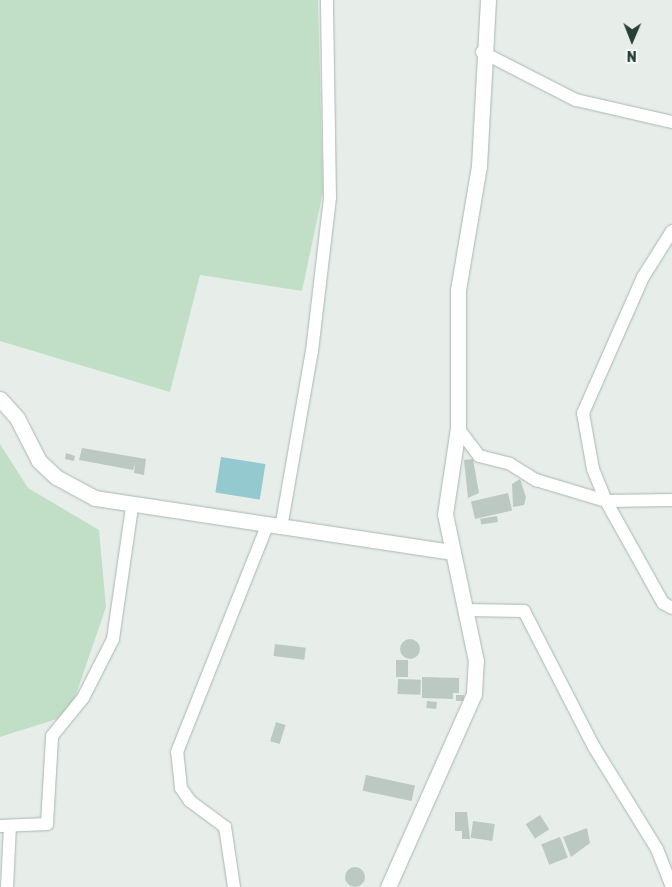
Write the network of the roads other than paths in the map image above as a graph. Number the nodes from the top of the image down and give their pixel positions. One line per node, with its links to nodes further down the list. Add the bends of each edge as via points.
1 (327, 0): 11 (street, via 330,198 312,350)
2 (488, 0): 3 (street)
3 (482, 52): 4 (street, via 576,100); 7 (street, via 479,166 458,290)
4 (672, 122)
5 (672, 231): 9 (street, via 643,277 583,413 593,470)
6 (0, 399): 10 (street, via 17,418 39,461 56,477 95,498)
7 (458, 428): 9 (street, via 479,456 510,464 536,480); 12 (street, via 445,514)
8 (672, 500): 9 (street)
9 (606, 501): 13 (street, via 663,603)
10 (132, 507): 11 (street); 15 (street, via 113,639 83,698 52,736 47,824)
11 (274, 527): 12 (street); 17 (street, via 177,752 181,788 190,801 225,827)
12 (452, 552): 14 (street)
13 (672, 608)
14 (466, 610): 18 (street, via 476,661 474,694); 19 (street, via 524,611 594,747 656,848)
15 (5, 826): 16 (street)
16 (7, 887)
17 (234, 887)
18 (388, 887)
19 (672, 887)

